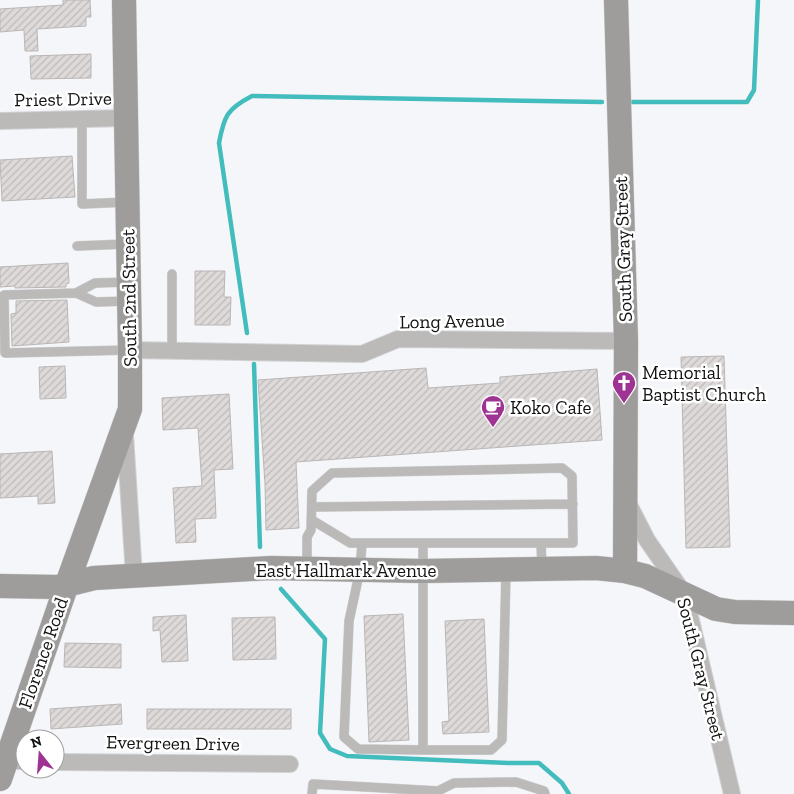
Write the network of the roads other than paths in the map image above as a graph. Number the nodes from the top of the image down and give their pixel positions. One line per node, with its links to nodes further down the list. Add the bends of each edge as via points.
1 (124, 0): 3 (street, South 2nd Street)
2 (616, 0): 12 (street, South Gray Street)
3 (126, 118): 4 (street, Priest Drive); 6 (street, South 2nd Street)
4 (82, 119): 5 (street, Priest Drive); 6 (lane, via 82,204)
5 (0, 121)
6 (128, 202): 7 (street, South 2nd Street)
7 (129, 244): 8 (lane); 10 (street, South 2nd Street)
8 (77, 246)
9 (172, 274): 14 (lane)
10 (130, 292): 11 (lane, via 96,302); 11 (lane, via 95,283); 13 (street, South 2nd Street)
11 (76, 293): 13 (lane, via 4,295 5,353)
12 (626, 341): 14 (street, Long Avenue, via 398,339 362,354); 16 (street, South Gray Street)
13 (130, 350): 14 (street, Long Avenue); 15 (street, South 2nd Street, via 130,409)
14 (172, 350)
15 (124, 424): 29 (street); 30 (street, South 2nd Street)
16 (626, 498): 27 (street, South Gray Street); 32 (street, South Gray Street, via 647,540)
17 (572, 504): 18 (lane); 18 (lane, via 572,476 562,468 332,473 312,491); 22 (lane, via 573,543)
18 (312, 507): 19 (lane)
19 (312, 520): 20 (lane, via 350,543); 23 (lane, via 306,538)
20 (362, 543): 21 (lane); 25 (lane)
21 (423, 543): 22 (lane); 28 (lane)
22 (542, 544): 24 (lane)
23 (307, 569): 25 (street, East Hallmark Avenue); 29 (street, East Hallmark Avenue)
24 (542, 569): 26 (street, East Hallmark Avenue); 27 (street, East Hallmark Avenue)
25 (360, 570): 28 (street, East Hallmark Avenue); 34 (lane, via 349,621 344,737 358,749)
26 (506, 570): 28 (street, East Hallmark Avenue); 34 (lane, via 502,740 491,750)
27 (625, 570): 32 (street, East Hallmark Avenue)
28 (422, 571): 34 (lane)
29 (134, 576): 30 (street, East Hallmark Avenue, via 94,578)
30 (67, 584): 31 (street, East Hallmark Avenue, via 58,587); 37 (street, Florence Road)
31 (0, 586)
32 (685, 595): 33 (street, East Hallmark Avenue, via 726,611); 41 (street, South Gray Street)
33 (794, 613)
34 (423, 750)
35 (65, 762): 36 (street, Evergreen Drive)
36 (290, 764)
37 (8, 766)
38 (438, 793): 39 (lane, via 313,784); 40 (lane, via 454,783 516,782)
39 (312, 794)
40 (545, 794)
41 (732, 794)

